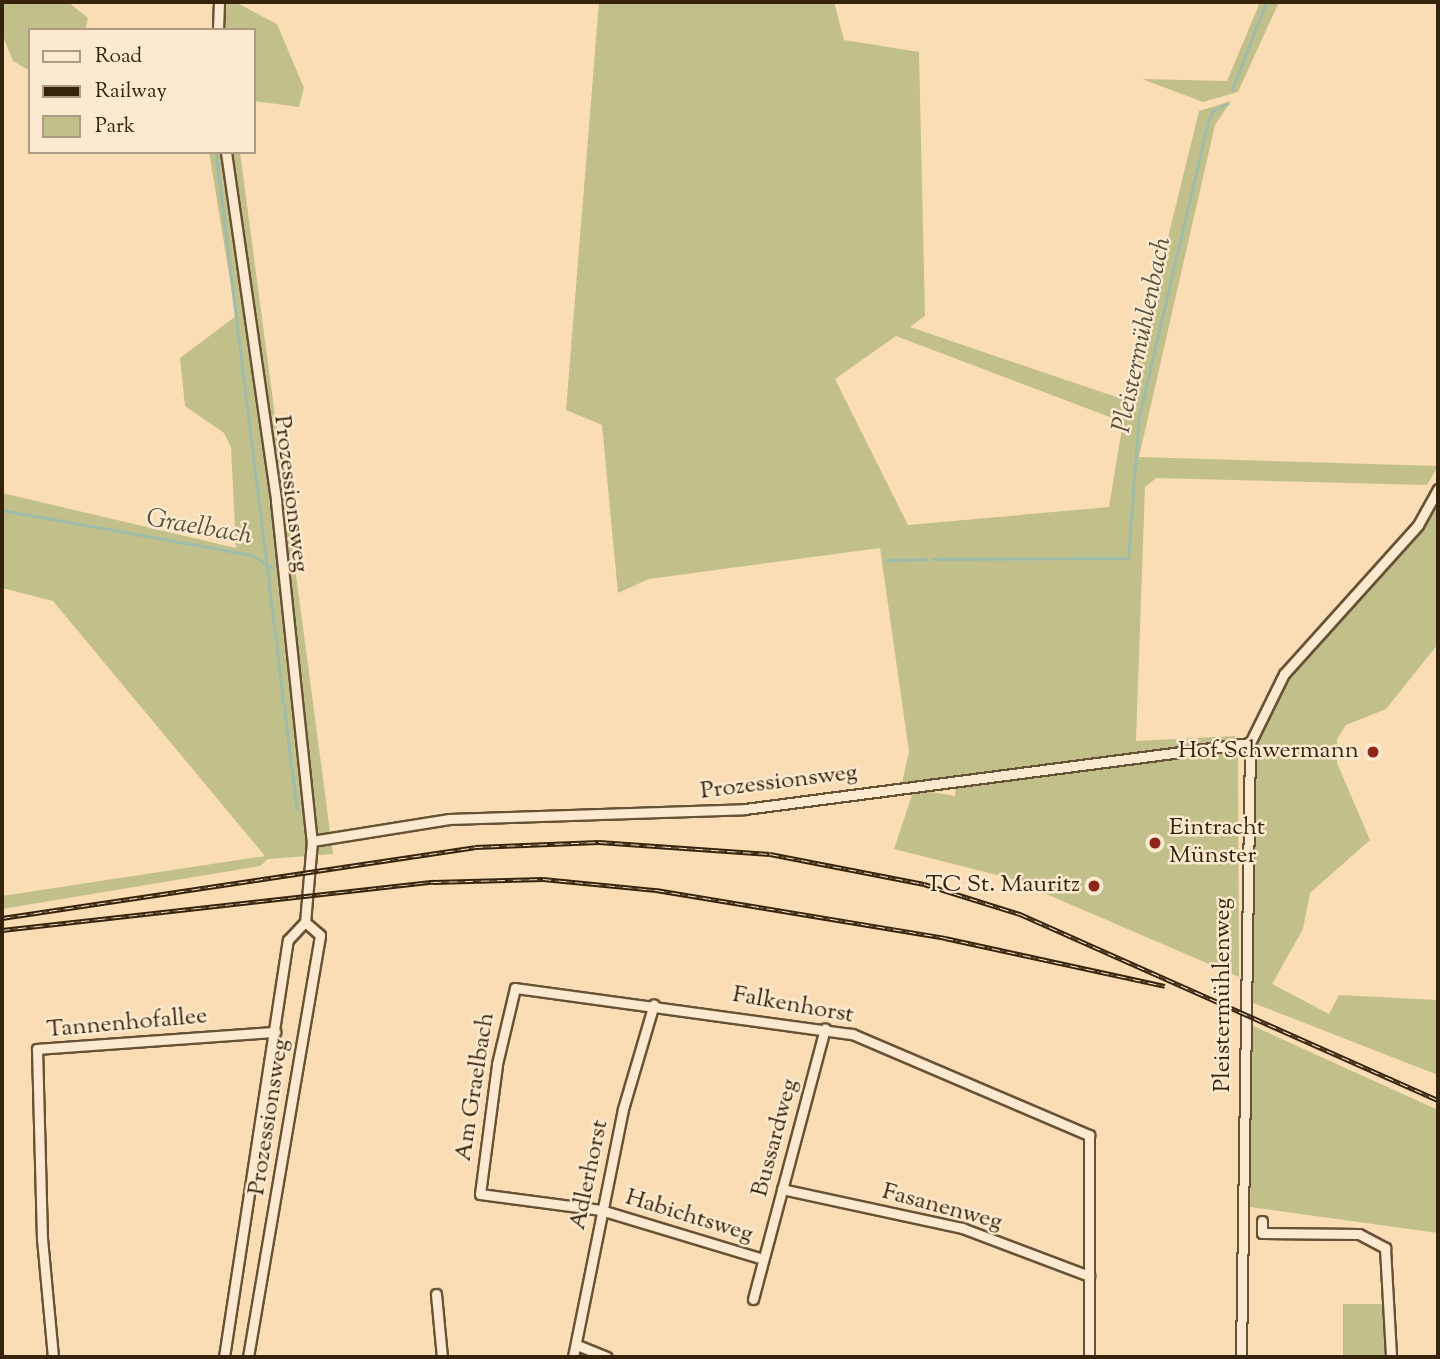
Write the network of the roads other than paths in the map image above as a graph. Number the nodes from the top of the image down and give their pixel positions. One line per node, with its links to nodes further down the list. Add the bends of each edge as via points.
1 (219, 2): 2 (street)
2 (218, 28)
3 (226, 154): 6 (street, Prozessionsweg, via 276,501)
4 (1438, 489): 5 (street, Pleistermühlenweg, via 1418,525 1284,674)
5 (1250, 743): 6 (street, Prozessionsweg, via 736,810 449,820); 28 (street, Pleistermühlenweg)
6 (312, 841): 7 (street, Prozessionsweg)
7 (305, 922): 11 (street, Prozessionsweg, via 288,940); 23 (street, Prozessionsweg, via 320,935)
8 (515, 988): 9 (street, Falkenhorst); 13 (street, Am Graelbach, via 497,1064)
9 (654, 1004): 10 (street, Falkenhorst); 14 (street, Adlerhorst)
10 (825, 1028): 12 (street, Bussardweg); 17 (street, Falkenhorst, via 1088,1135)
11 (275, 1032): 21 (street, Tannenhofallee, via 37,1049 45,1289); 22 (street, Prozessionsweg)
12 (782, 1189): 16 (street, Bussardweg); 17 (street, Fasanenweg, via 962,1228)
13 (480, 1194): 14 (street, Habichtsweg)
14 (601, 1210): 16 (street, Habichtsweg); 20 (street, Adlerhorst)
15 (1262, 1221): 29 (street, via 1262,1233 1359,1234 1385,1248)
16 (763, 1259): 19 (street, Bussardweg)
17 (1088, 1276): 27 (street)
18 (436, 1294): 24 (street)
19 (753, 1299)
20 (577, 1345): 25 (street, Adlerhorst); 26 (street)
21 (53, 1357)
22 (224, 1357)
23 (248, 1357)
24 (442, 1357)
25 (573, 1357)
26 (607, 1357)
27 (1089, 1357)
28 (1241, 1357)
29 (1391, 1357)

